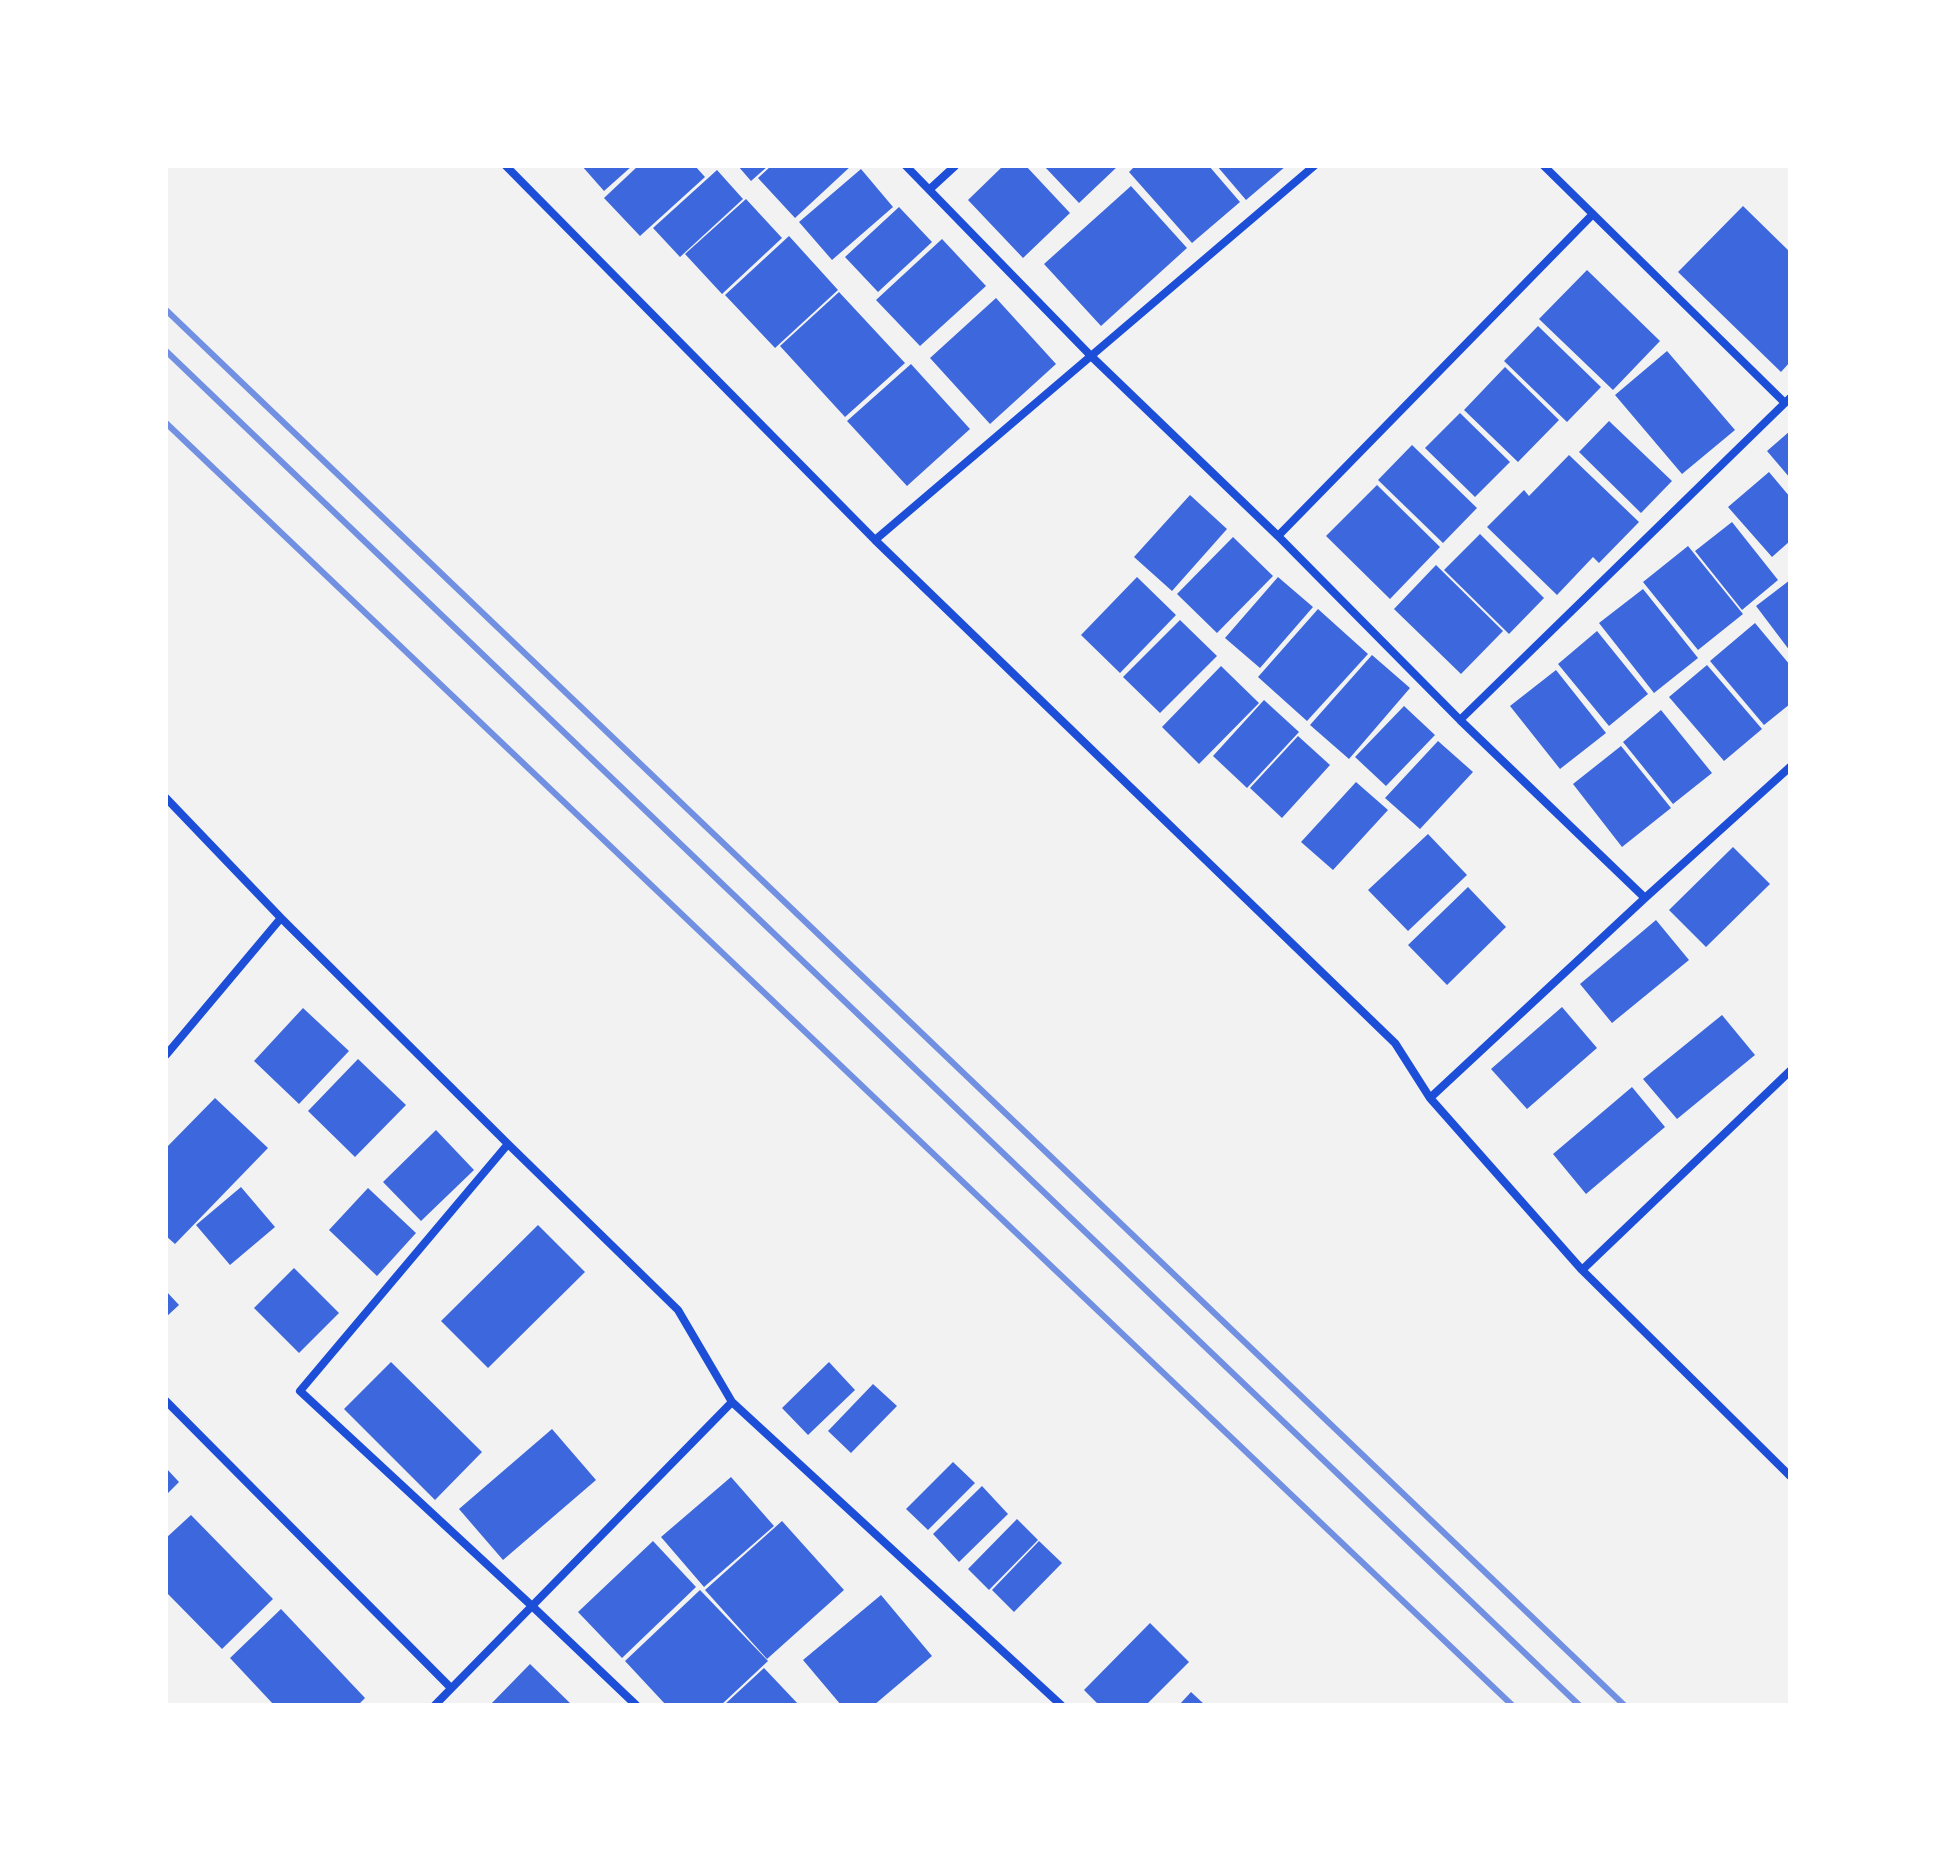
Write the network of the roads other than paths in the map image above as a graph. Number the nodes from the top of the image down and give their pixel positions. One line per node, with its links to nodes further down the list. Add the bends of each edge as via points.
1 (506, 166): 11 (street)
2 (906, 166): 6 (street)
3 (955, 166): 6 (street)
4 (1314, 166): 8 (street)
5 (1544, 166): 7 (street)
6 (930, 189): 8 (street)
7 (1593, 214): 9 (street); 10 (street)
8 (1091, 356): 10 (street); 11 (street)
9 (1788, 400): 12 (street)
10 (1278, 536): 12 (street)
11 (875, 540): 19 (street, via 1395,1043)
12 (1460, 720): 15 (street)
13 (1790, 767): 15 (street)
14 (166, 798): 16 (street)
15 (1645, 898): 19 (street)
16 (281, 918): 17 (street); 20 (street)
17 (166, 1055)
18 (1790, 1071): 21 (street)
19 (1430, 1098): 21 (street)
20 (508, 1144): 23 (street, via 678,1310); 25 (street, via 300,1391)
21 (1582, 1270): 24 (street)
22 (166, 1401): 26 (street)
23 (732, 1402): 25 (street); 29 (street)
24 (1790, 1476)
25 (532, 1606): 26 (street); 28 (street)
26 (451, 1688): 27 (street)
27 (435, 1705)
28 (636, 1705)
29 (1061, 1705)

